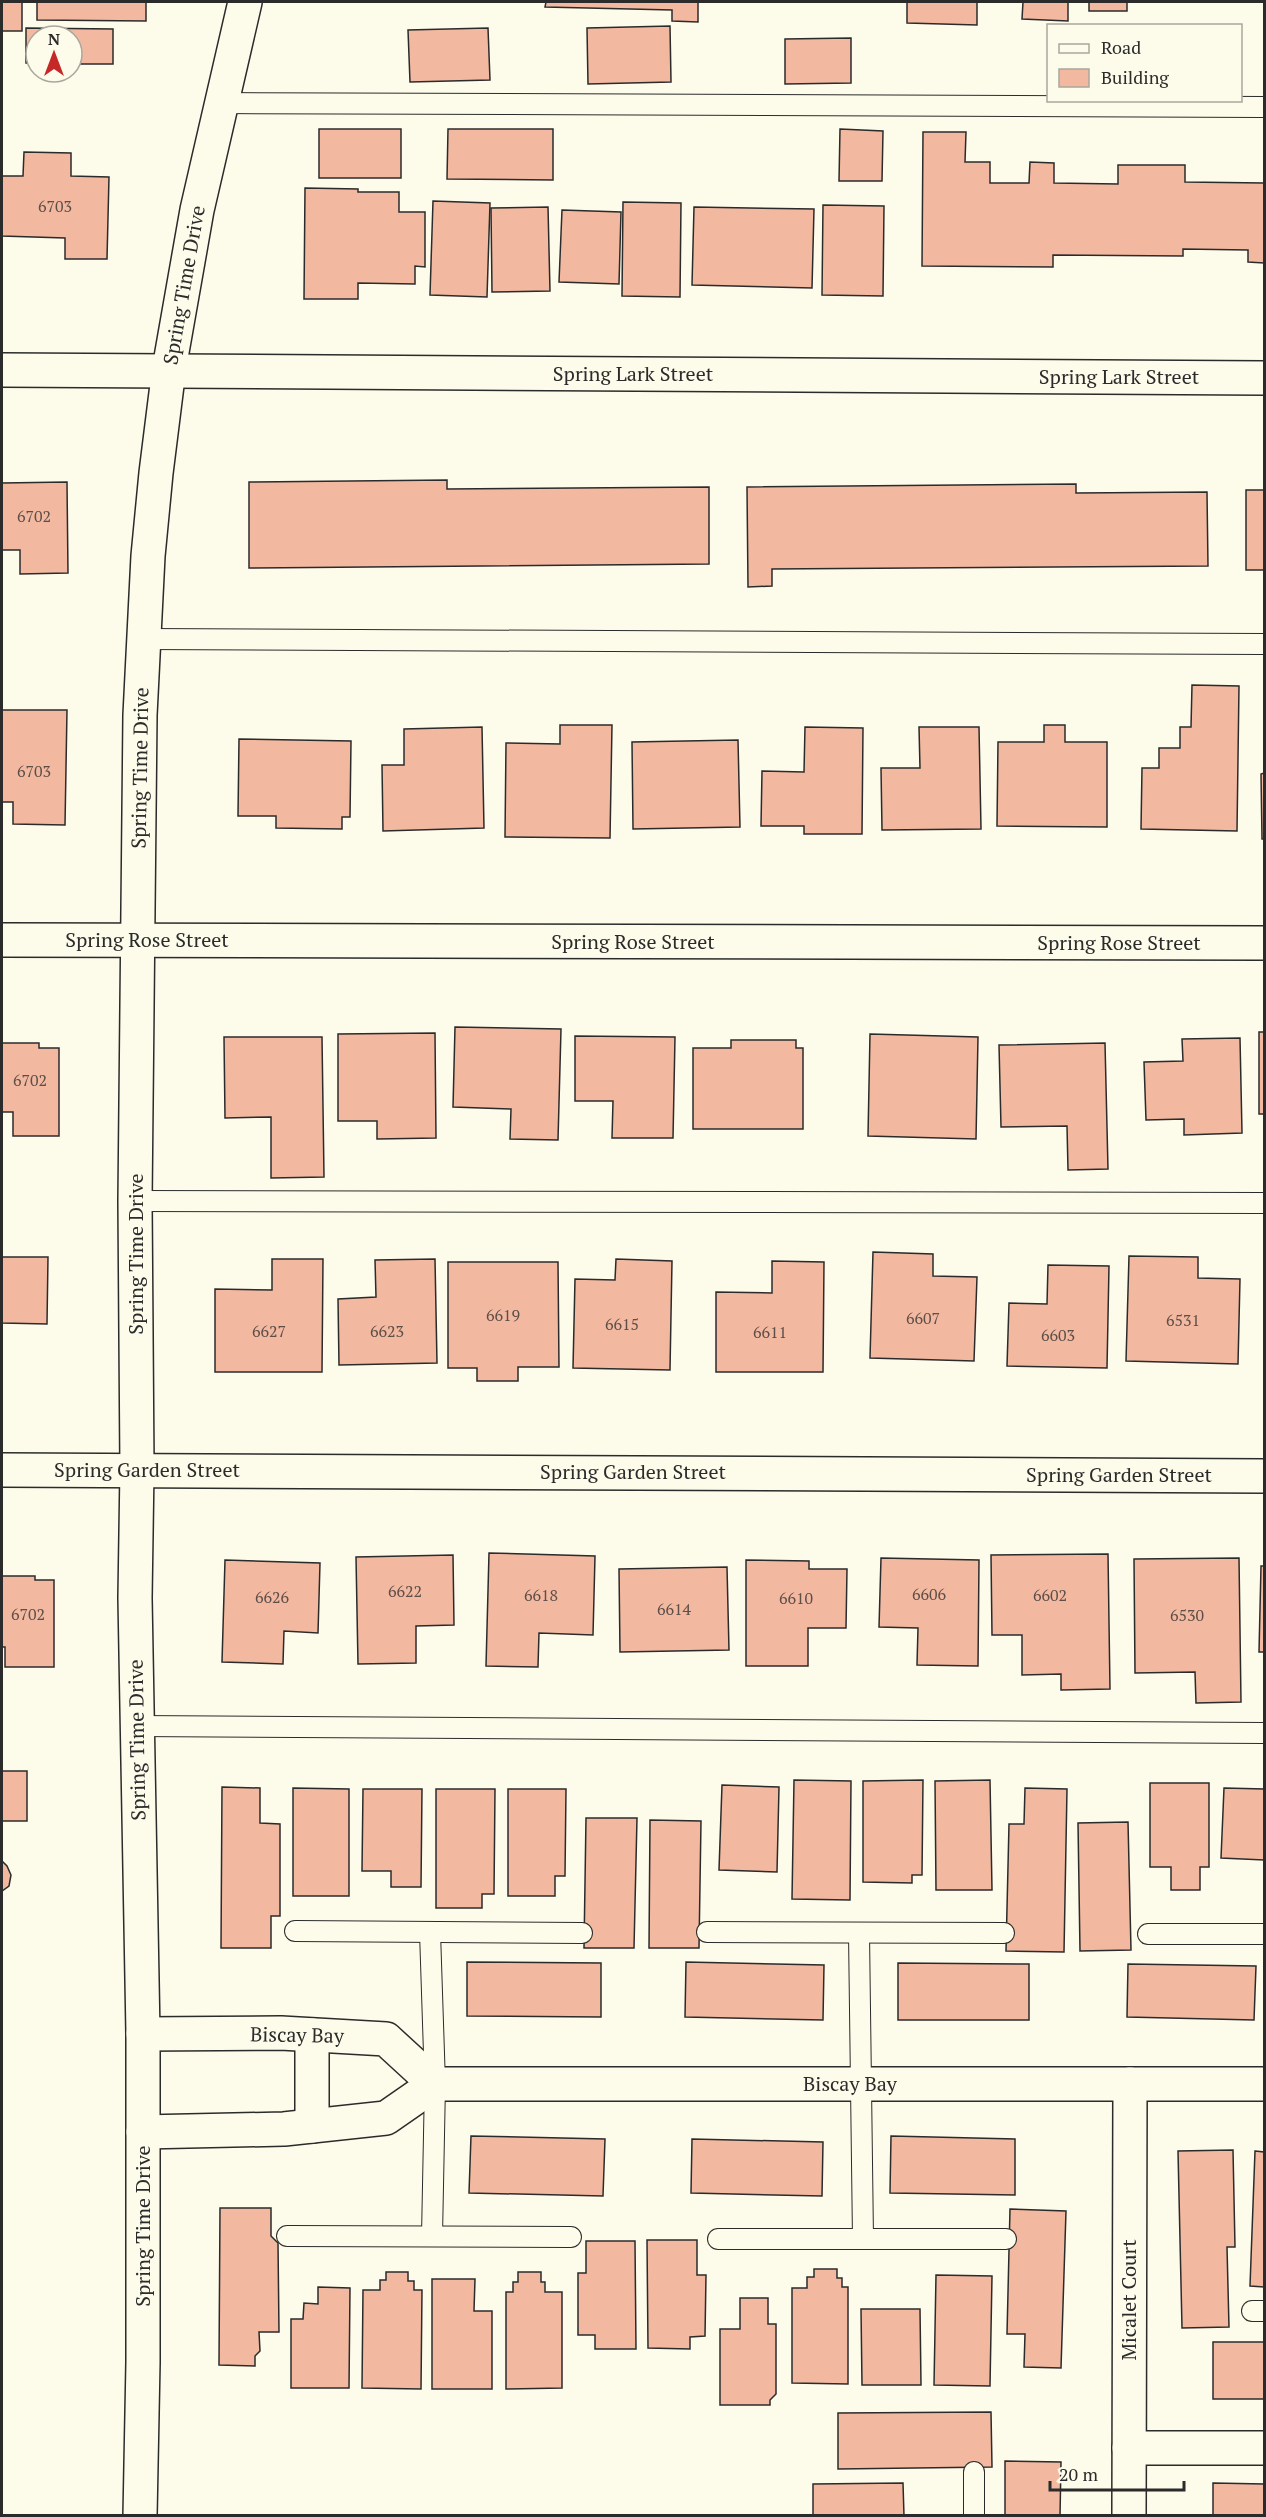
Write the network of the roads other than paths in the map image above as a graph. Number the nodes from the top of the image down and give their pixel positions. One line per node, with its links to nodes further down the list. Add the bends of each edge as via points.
1 (245, 2): 2 (street, Spring Time Drive)
2 (221, 103): 3 (lane); 4 (street, Spring Time Drive, via 196,210)
3 (1264, 107)
4 (169, 369): 5 (street, Spring Lark Street); 6 (street, Spring Lark Street); 7 (street, Spring Time Drive, via 156,473)
5 (2, 370)
6 (1264, 378)
7 (145, 639): 8 (lane); 10 (street, Spring Time Drive)
8 (1264, 644)
9 (2, 940): 10 (street, Spring Rose Street)
10 (137, 940): 11 (street, Spring Rose Street); 12 (street, Spring Time Drive)
11 (1264, 943)
12 (135, 1201): 13 (lane); 14 (street, Spring Time Drive)
13 (1264, 1203)
14 (137, 1469): 15 (street, Spring Garden Street); 16 (street, Spring Garden Street); 17 (street, Spring Time Drive)
15 (2, 1470)
16 (1264, 1476)
17 (136, 1726): 18 (lane); 27 (street, Spring Time Drive)
18 (1264, 1733)
19 (295, 1931): 20 (lane)
20 (430, 1932): 22 (lane); 29 (lane)
21 (707, 1932): 23 (lane)
22 (582, 1933)
23 (859, 1933): 24 (lane); 30 (lane)
24 (1004, 1934)
25 (1148, 1934): 26 (lane)
26 (1264, 1934)
27 (143, 2034): 28 (street, Biscay Bay); 34 (street, Spring Time Drive)
28 (312, 2034): 29 (street, Biscay Bay, via 386,2039); 33 (street)
29 (435, 2084): 30 (street, Biscay Bay); 33 (street, via 386,2118); 36 (lane)
30 (862, 2084): 31 (street, Biscay Bay); 39 (lane)
31 (1130, 2084): 32 (street, Biscay Bay); 41 (street, Micalet Court)
32 (1264, 2084)
33 (312, 2126): 34 (street)
34 (143, 2132): 44 (street, Spring Time Drive)
35 (287, 2236): 36 (lane)
36 (432, 2236): 37 (lane)
37 (572, 2237)
38 (718, 2239): 39 (lane)
39 (863, 2239): 40 (lane)
40 (1006, 2239)
41 (1129, 2448): 42 (street); 46 (street, Micalet Court)
42 (1264, 2448)
43 (974, 2472): 45 (lane)
44 (140, 2516)
45 (974, 2516)
46 (1129, 2516)

